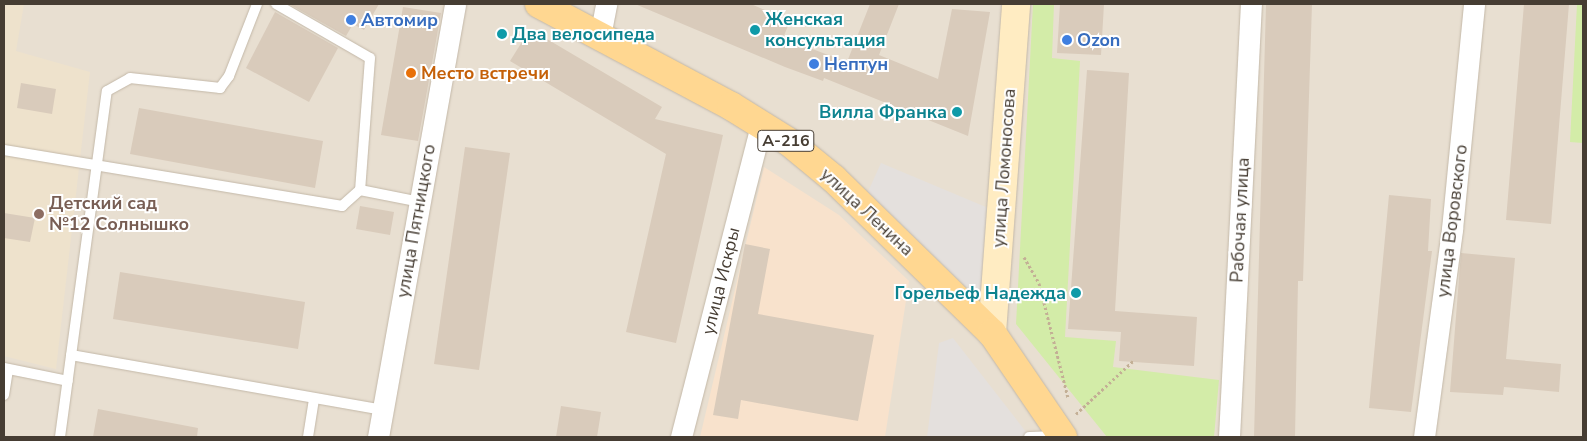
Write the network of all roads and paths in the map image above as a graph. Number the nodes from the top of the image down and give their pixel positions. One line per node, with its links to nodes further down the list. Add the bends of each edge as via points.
1 (257, 4): 12 (lane, via 229,76 220,88 130,78 107,91)
2 (276, 4): 13 (lane, via 370,58)
3 (455, 4): 14 (street, улица Пятницкого)
4 (539, 4): 9 (main road, улица Ленина / А-216)
5 (606, 4): 9 (street)
6 (1016, 4): 16 (street, улица Ломоносова)
7 (1251, 4): 30 (street, Рабочая улица)
8 (1474, 4): 31 (street, улица Воровского, via 1453,220)
9 (600, 36): 10 (main road, улица Ленина / А-216)
10 (761, 125): 16 (main road, улица Ленина / А-216, via 789,142 834,179); 27 (street, улица Искры)
11 (4, 150): 12 (lane)
12 (97, 164): 13 (lane, via 342,206); 17 (lane)
13 (360, 190): 14 (lane)
14 (420, 202): 23 (street, улица Пятницкого)
15 (1020, 251): 18 (path, via 1039,283 1073,417)
16 (992, 333): 29 (main road, улица Ленина / А-216)
17 (71, 355): 20 (lane); 22 (lane)
18 (1133, 362)
19 (6, 368): 20 (lane); 21 (lane)
20 (68, 381): 24 (lane)
21 (4, 394)
22 (314, 398): 23 (lane); 25 (lane)
23 (382, 410): 26 (street, улица Пятницкого)
24 (60, 437)
25 (308, 437)
26 (378, 437)
27 (680, 437)
28 (1029, 437): 29 (lane)
29 (1063, 437)
30 (1229, 437)
31 (1424, 437)

